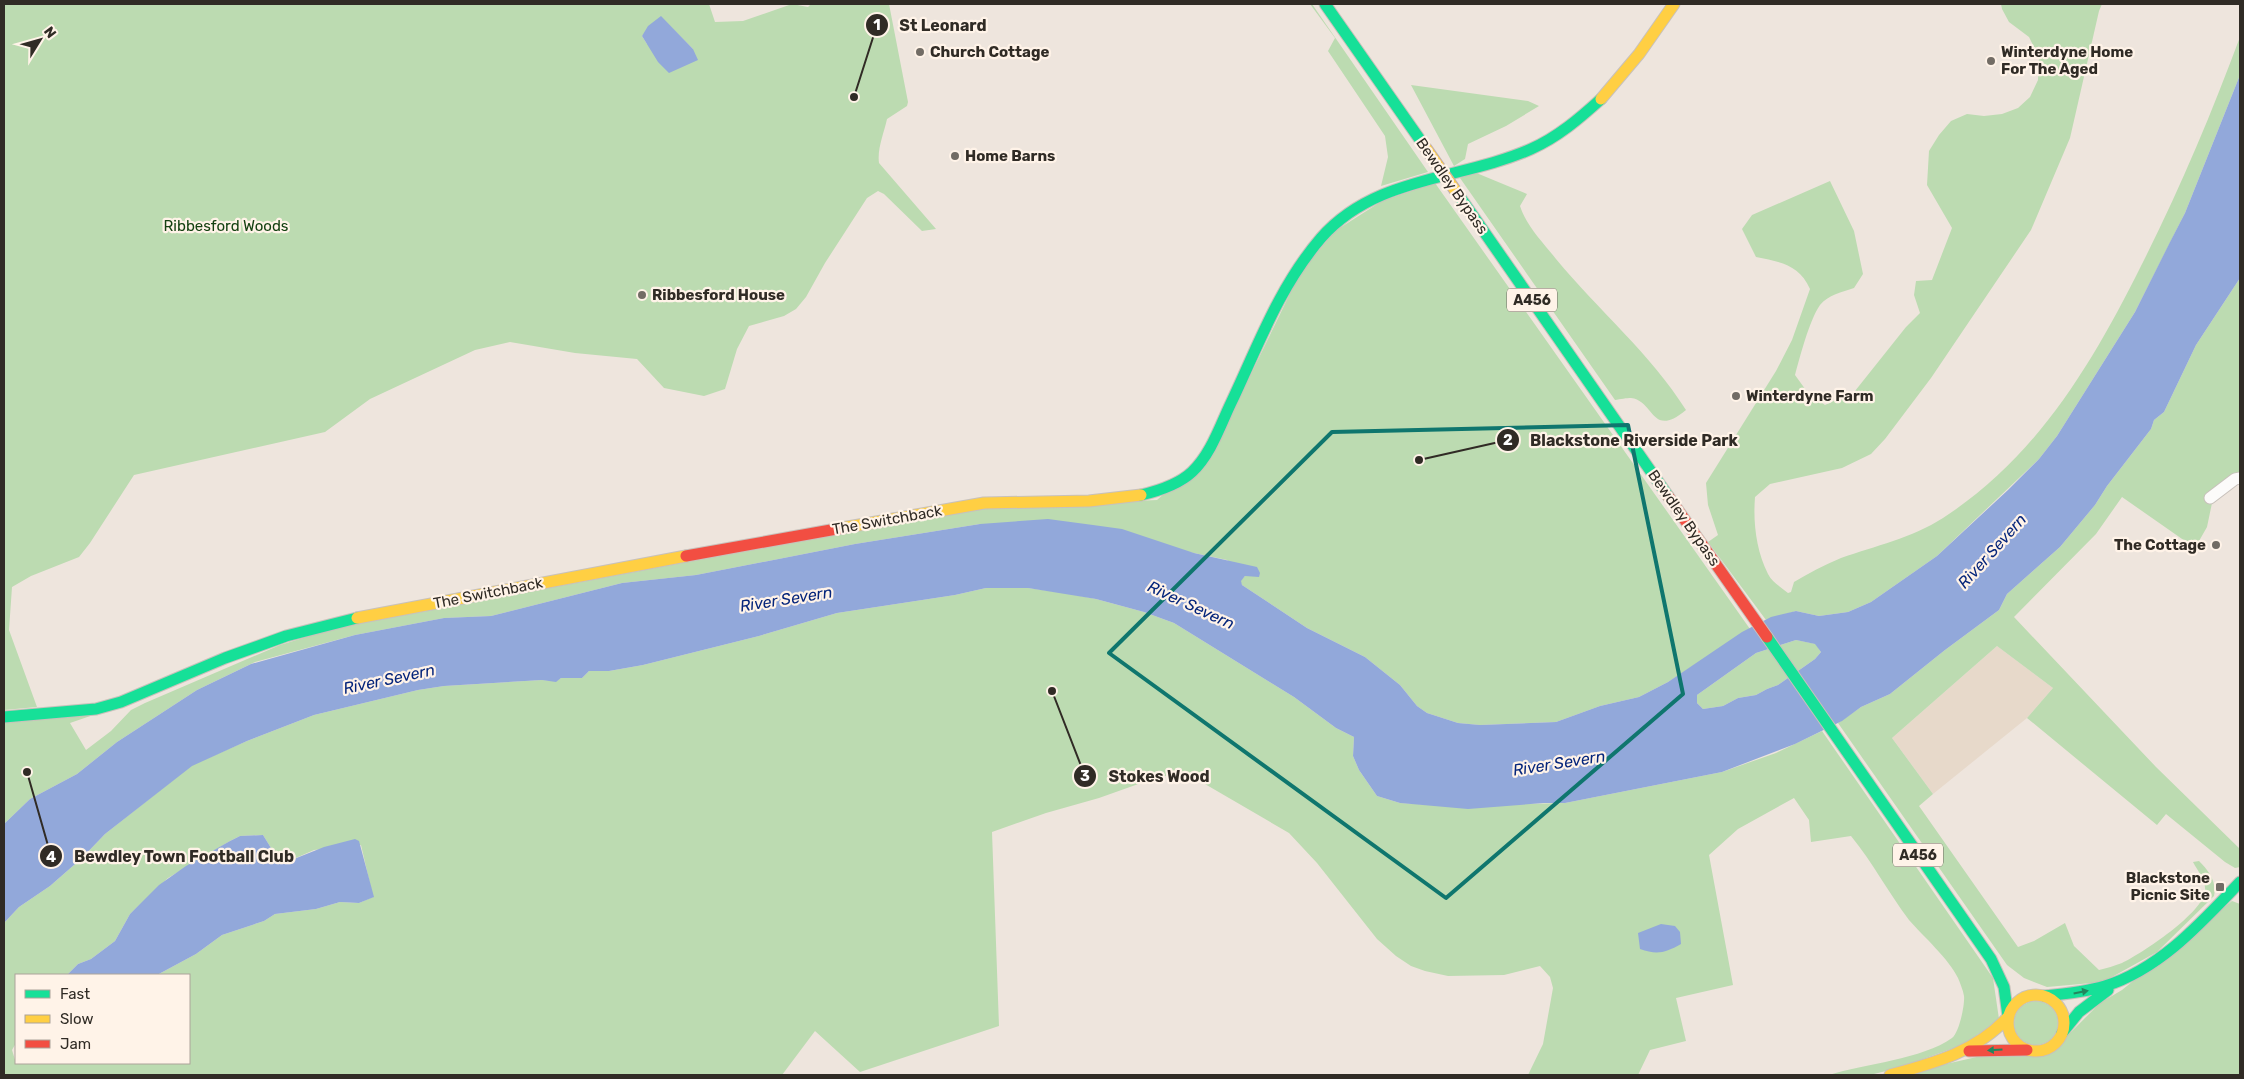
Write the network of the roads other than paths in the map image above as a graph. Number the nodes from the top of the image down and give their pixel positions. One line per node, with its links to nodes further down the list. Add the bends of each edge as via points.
1 (1325, 4): 7 (main road, Bewdley Bypass / A456, bridge)
2 (1674, 4): 5 (main road, The Switchback, via 1622,78 1600,102 1550,140 1504,159 1380,195 1348,214 1321,236 1282,291 1201,462 1173,486 1141,497 984,503 335,622 225,658 96,710)
3 (2240, 478): 4 (street)
4 (2210, 498)
5 (4, 716)
6 (2240, 882): 8 (main road, via 2172,950)
7 (1990, 959): 9 (main road, Bewdley Bypass / A456, via 2018,982); 10 (main road, Bewdley Bypass / A456, via 2004,987)
8 (2118, 983): 9 (main road, one-way to 8, via 2075,994); 11 (main road, via 2079,1012)
9 (2041, 995): 10 (main road, via 2022,998); 11 (main road, A456, via 2060,1009)
10 (2008, 1017): 12 (main road, A456, via 2013,1039); 13 (main road, via 1994,1033)
11 (2062, 1033): 12 (main road, via 2052,1046)
12 (2027, 1050): 13 (main road, one-way to 13)
13 (1964, 1052): 14 (main road)
14 (1890, 1075)

